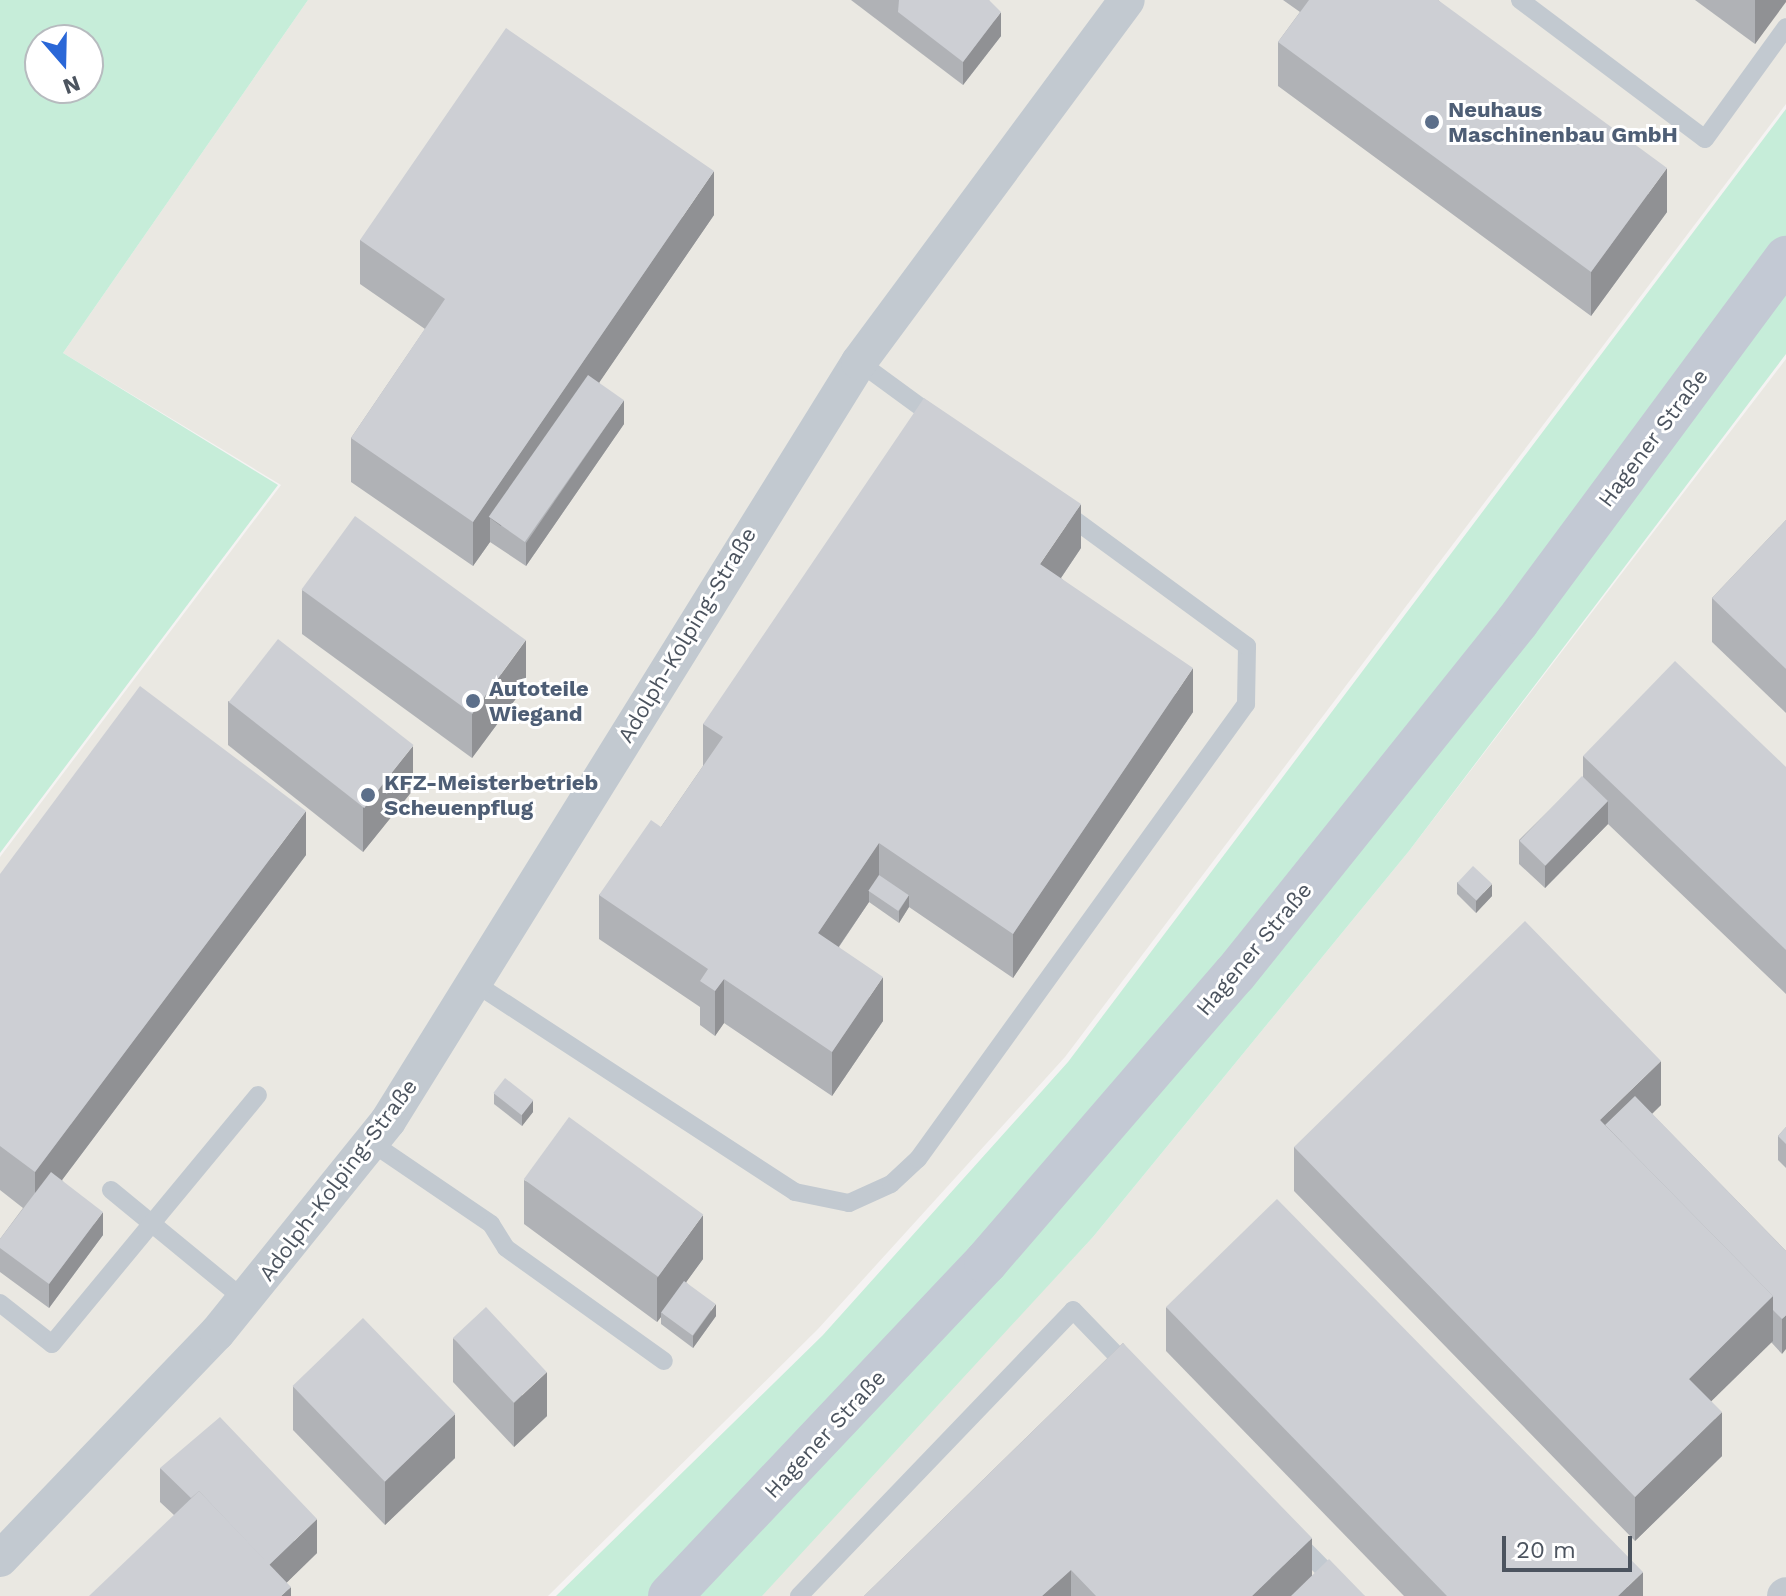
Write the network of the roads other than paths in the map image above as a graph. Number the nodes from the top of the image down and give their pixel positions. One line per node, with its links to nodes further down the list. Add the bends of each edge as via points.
1 (1127, 0): 5 (street, Adolph-Kolping-Straße)
2 (1520, 0): 3 (lane, via 1705,139)
3 (1786, 27)
4 (1786, 258): 19 (main road, Hagener Straße, via 1517,622 1254,951 986,1262)
5 (859, 362): 6 (lane); 8 (street, Adolph-Kolping-Straße)
6 (954, 432)
7 (1043, 497): 8 (lane, via 1247,646 1246,704 918,1159 891,1184 849,1203 795,1192)
8 (476, 984): 10 (street, Adolph-Kolping-Straße)
9 (258, 1095): 12 (lane)
10 (372, 1143): 13 (street, Adolph-Kolping-Straße); 15 (lane, via 491,1224 506,1248)
11 (111, 1190): 12 (lane)
12 (151, 1223): 13 (lane); 14 (lane, via 52,1344)
13 (246, 1301): 18 (street, Adolph-Kolping-Straße)
14 (0, 1303)
15 (664, 1361)
16 (1150, 1390): 20 (lane, via 1073,1310)
17 (1284, 1527): 21 (lane)
18 (0, 1559)
19 (670, 1596)
20 (799, 1596)
21 (1350, 1596)

